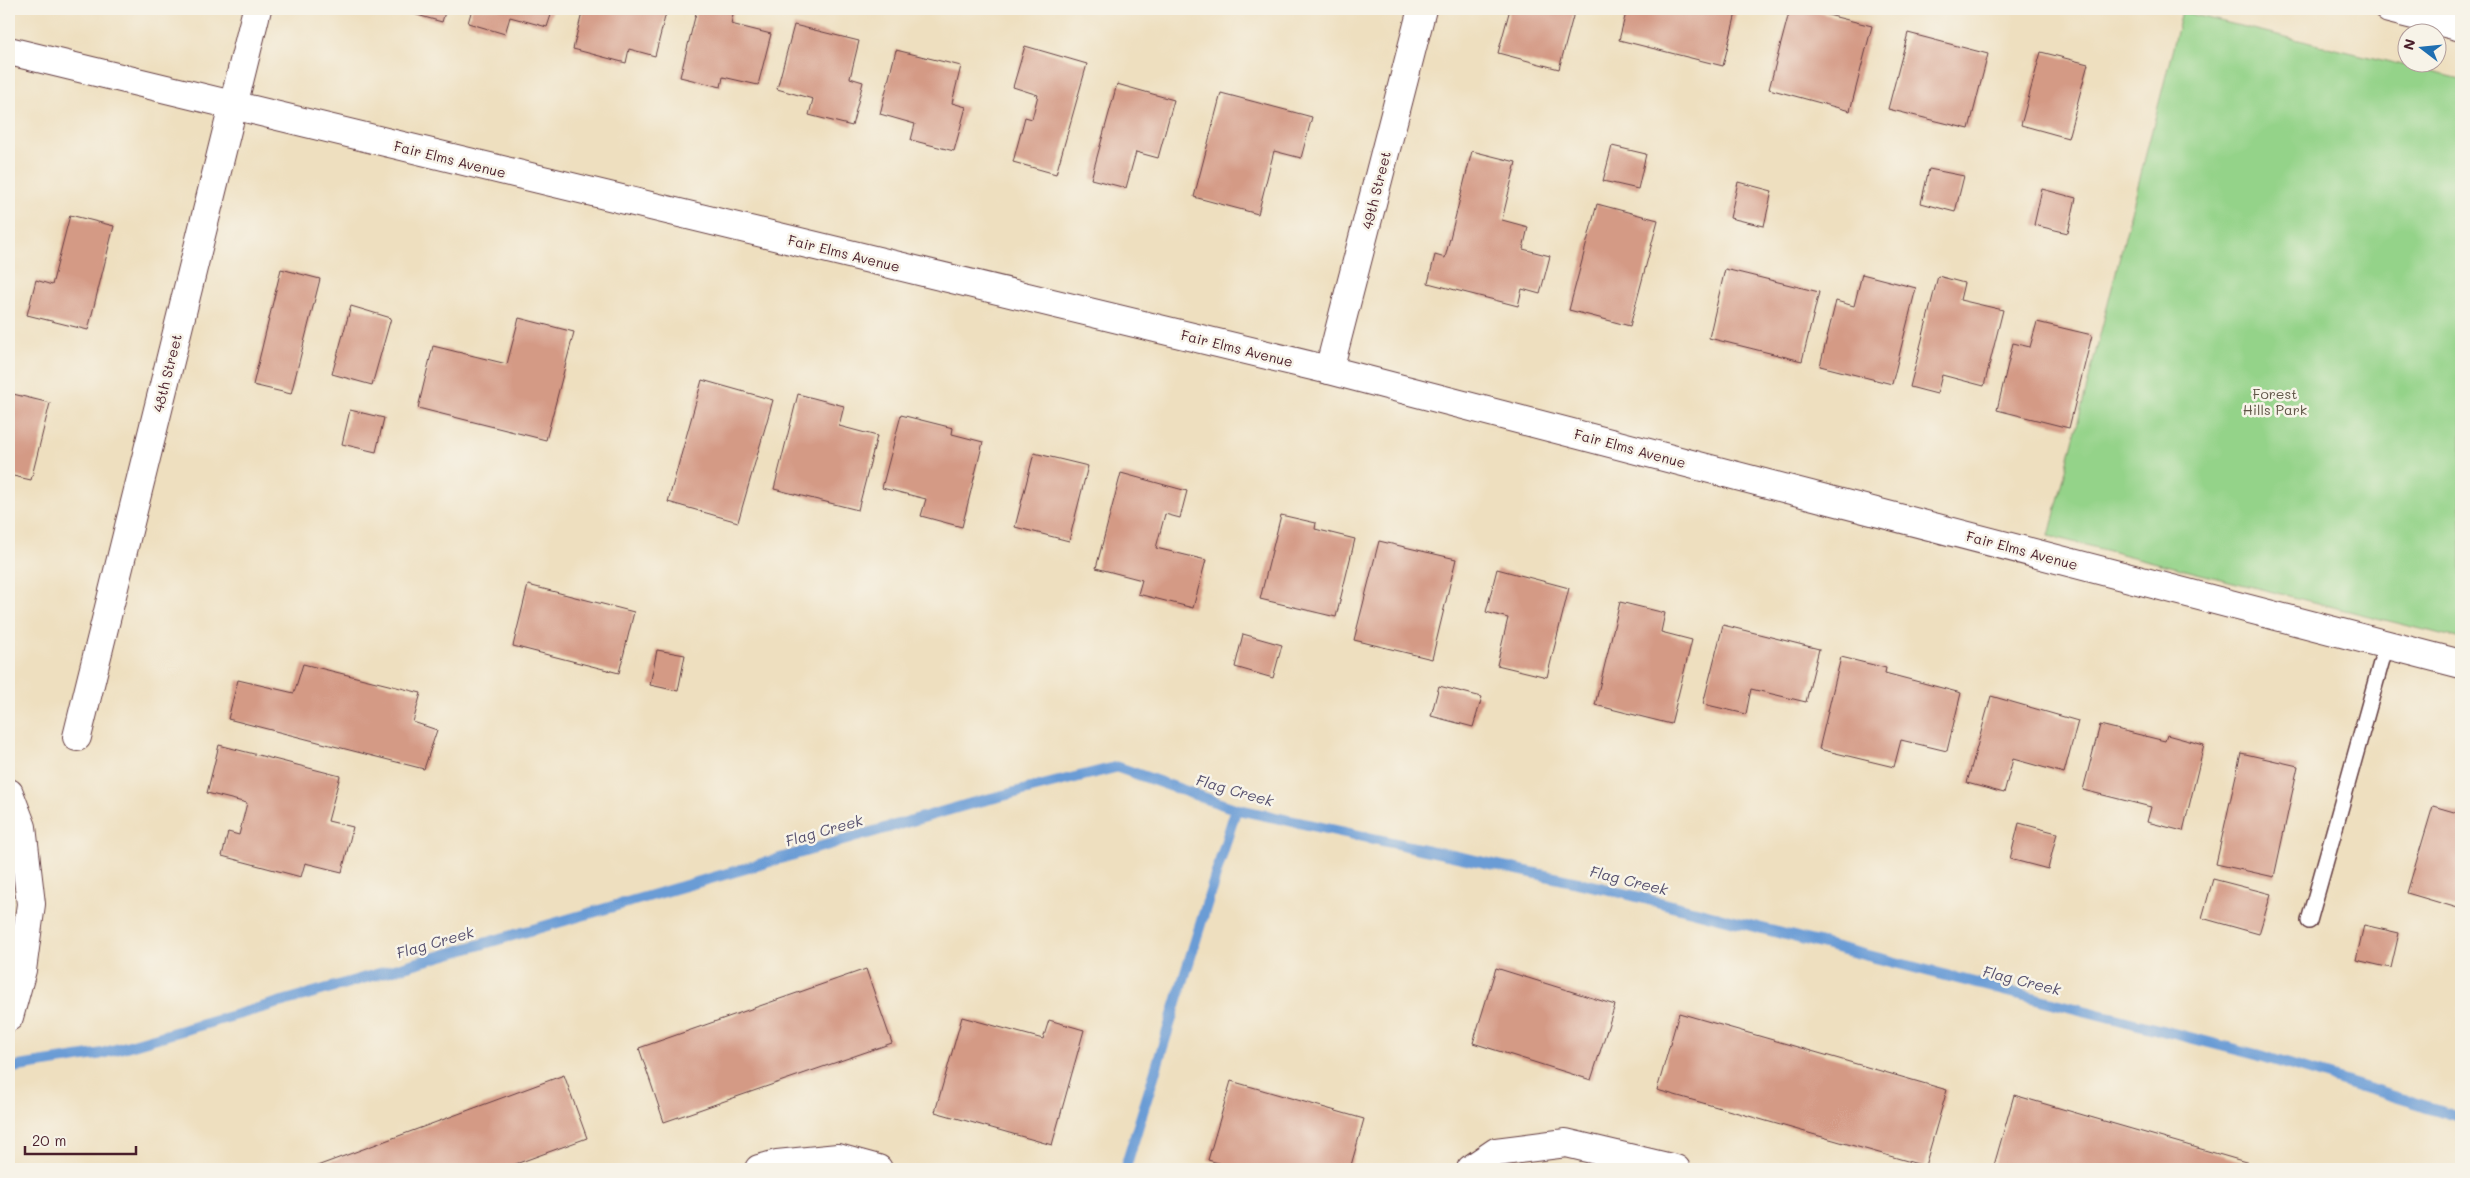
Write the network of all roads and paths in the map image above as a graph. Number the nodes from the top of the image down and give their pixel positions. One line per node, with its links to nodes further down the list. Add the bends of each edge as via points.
1 (257, 9): 6 (street, 48th Street)
2 (1422, 9): 7 (street, 49th Street)
3 (2389, 9): 4 (street)
4 (2461, 27)
5 (9, 51): 6 (street, Fair Elms Avenue)
6 (232, 106): 7 (street, Fair Elms Avenue); 10 (street, 48th Street)
7 (1329, 370): 8 (street, Fair Elms Avenue)
8 (2386, 645): 9 (street, Fair Elms Avenue); 12 (lane)
9 (2461, 664)
10 (78, 736)
11 (9, 793): 13 (street, via 22,827 31,904 22,970)
12 (2309, 921)
13 (9, 1017)
14 (759, 1169): 15 (street, via 838,1158)
15 (878, 1169)
16 (1471, 1169): 17 (street, via 1496,1152 1566,1143)
17 (1676, 1169)

